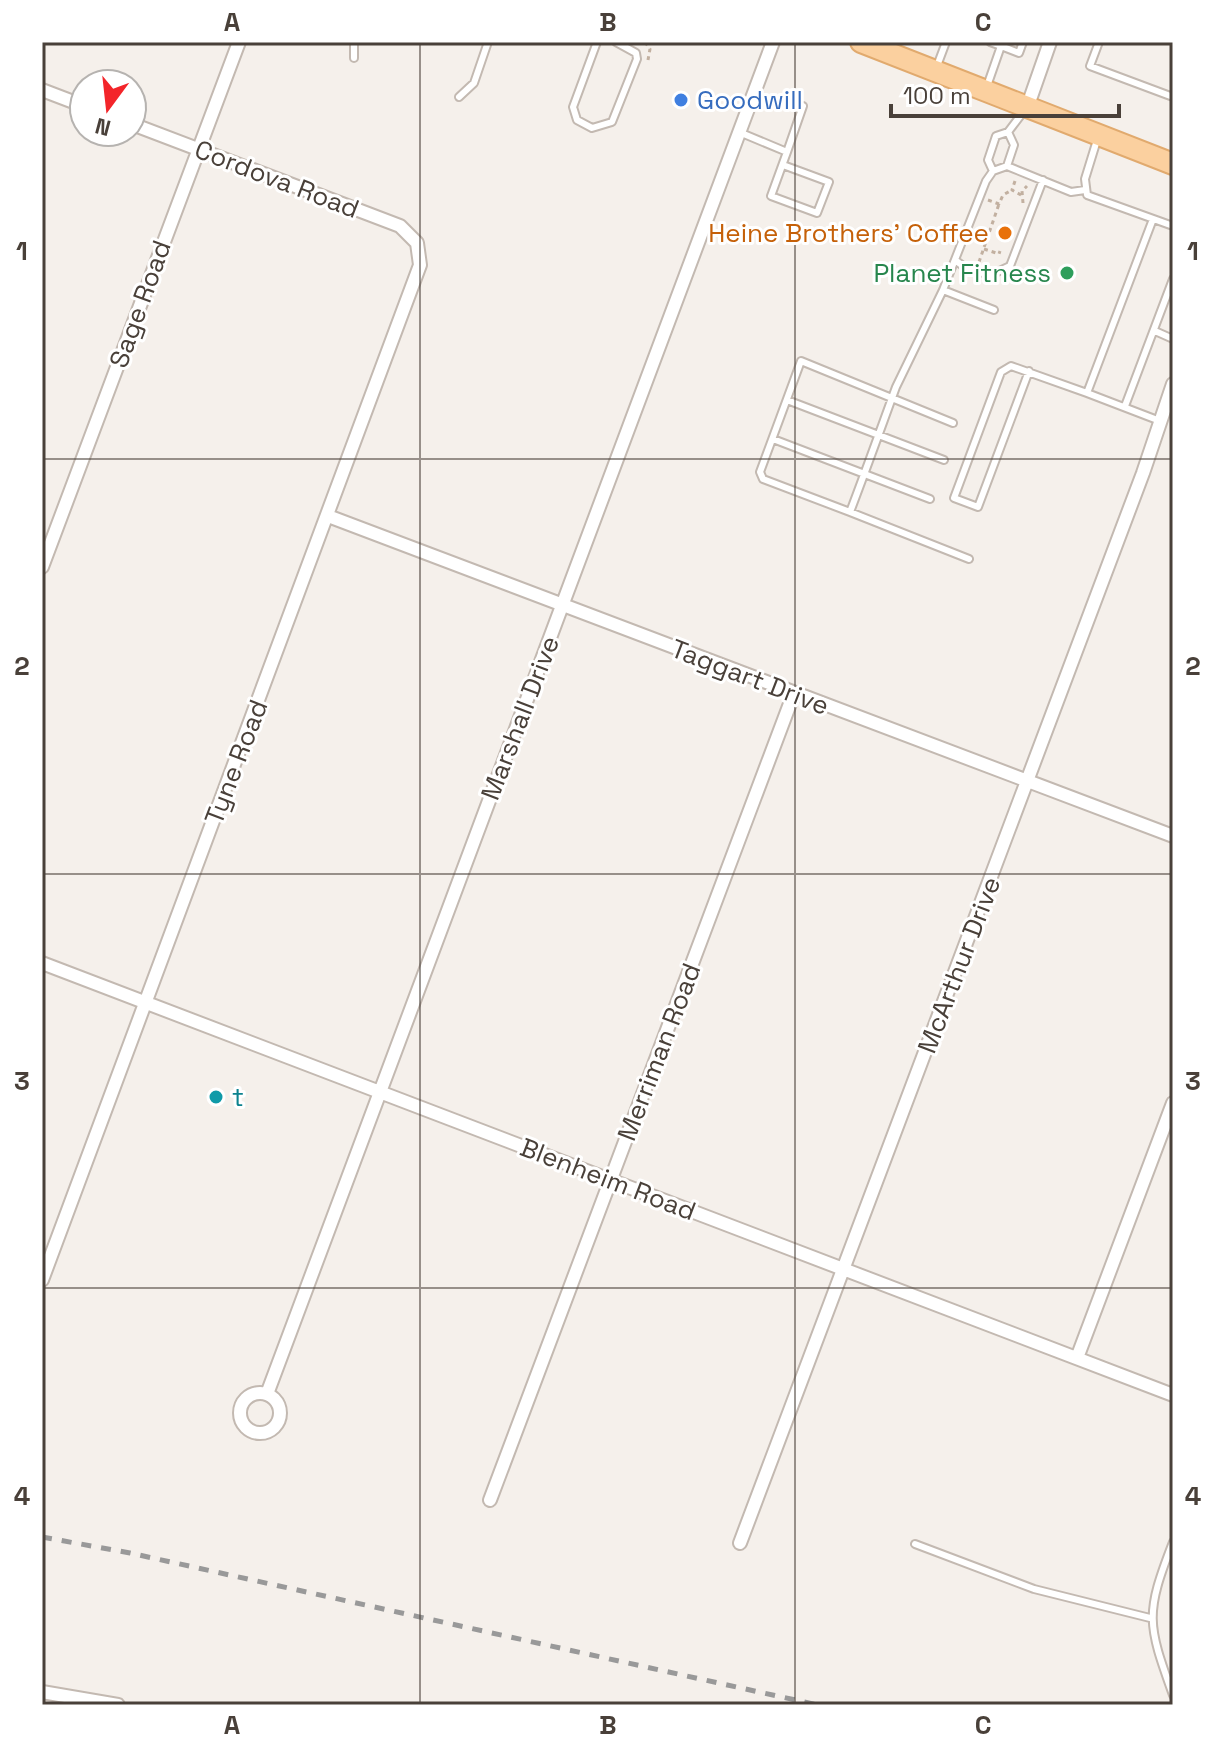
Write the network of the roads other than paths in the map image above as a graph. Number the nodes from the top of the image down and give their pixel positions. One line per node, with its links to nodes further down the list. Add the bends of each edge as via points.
1 (239, 42): 28 (street, Sage Road)
2 (354, 42): 15 (lane)
3 (488, 42): 19 (lane, via 474,83)
4 (597, 42): 5 (lane, via 573,107 577,120 592,128 612,122 637,59)
5 (616, 42)
6 (773, 42): 25 (street, Marshall Drive)
7 (861, 42): 14 (main road)
8 (946, 42): 16 (lane)
9 (990, 42): 13 (lane)
10 (1023, 42): 13 (lane, via 1019,53)
11 (1050, 42): 23 (street)
12 (1099, 42): 20 (lane, via 1090,66)
13 (1001, 46): 18 (lane)
14 (896, 48): 16 (main road)
15 (354, 58)
16 (934, 73): 18 (main road)
17 (42, 90): 21 (street)
18 (985, 92): 23 (main road)
19 (459, 97)
20 (1173, 97)
21 (68, 100)
22 (803, 106): 29 (lane)
23 (1027, 108): 26 (lane); 27 (main road)
24 (148, 130): 28 (street, Cordova Road)
25 (739, 132): 29 (lane); 62 (street, Marshall Drive)
26 (1008, 132): 32 (lane, via 1014,145); 33 (lane, via 996,136 988,160)
27 (1098, 136): 30 (main road); 35 (lane)
28 (198, 149): 38 (street, Cordova Road, via 400,226); 61 (street, Sage Road)
29 (787, 152): 31 (lane)
30 (1173, 164)
31 (783, 165): 31 (lane, via 771,196 817,213 829,182)
32 (1007, 166): 33 (lane); 34 (lane)
33 (993, 171): 39 (lane)
34 (1043, 180): 35 (lane, via 1071,192); 39 (lane, via 1010,266 991,275)
35 (1085, 190): 36 (lane)
36 (1153, 219): 37 (lane); 47 (lane)
37 (1173, 226)
38 (417, 243): 59 (street, Tyne Road, via 418,274)
39 (955, 260): 41 (lane)
40 (1173, 279): 43 (lane)
41 (943, 290): 42 (lane); 48 (lane)
42 (994, 310)
43 (1155, 331): 44 (lane); 50 (lane)
44 (1173, 339)
45 (1029, 371): 45 (lane, via 1011,366 1001,372 954,498 978,507); 47 (lane)
46 (1173, 384): 51 (street, McArthur Drive)
47 (1087, 393): 50 (lane)
48 (892, 398): 49 (lane, via 801,361); 52 (lane); 53 (lane)
49 (787, 400): 53 (lane); 54 (lane)
50 (1125, 406): 51 (lane)
51 (1161, 421): 64 (street, McArthur Drive)
52 (953, 423)
53 (878, 436): 55 (lane); 56 (lane)
54 (773, 439): 56 (lane); 58 (lane, via 760,472 763,479)
55 (944, 460)
56 (865, 473): 57 (lane); 58 (lane)
57 (930, 499)
58 (850, 512): 60 (lane)
59 (328, 516): 62 (street, Taggart Drive); 67 (street, Tyne Road)
60 (969, 559)
61 (42, 567)
62 (562, 605): 63 (street, Taggart Drive); 68 (street, Marshall Drive)
63 (794, 693): 64 (street, Taggart Drive); 70 (street, Merriman Road)
64 (1026, 782): 65 (street, Taggart Drive); 71 (street, McArthur Drive)
65 (1173, 836)
66 (42, 963): 67 (street, Blenheim Road)
67 (146, 1003): 68 (street, Blenheim Road); 72 (street, Tyne Road)
68 (378, 1093): 70 (street, Blenheim Road); 74 (street, Marshall Drive)
69 (1173, 1103): 73 (street)
70 (611, 1180): 71 (street, Blenheim Road); 76 (street, Merriman Road)
71 (845, 1269): 73 (street, Blenheim Road); 78 (street, McArthur Drive)
72 (42, 1280)
73 (1077, 1358): 75 (street, Blenheim Road)
74 (267, 1394)
75 (1173, 1395)
76 (490, 1500)
77 (1173, 1542): 80 (lane)
78 (740, 1543)
79 (915, 1544): 80 (lane, via 1034,1589)
80 (1150, 1618): 82 (lane)
81 (42, 1692): 83 (street)
82 (1173, 1695)
83 (118, 1705)

